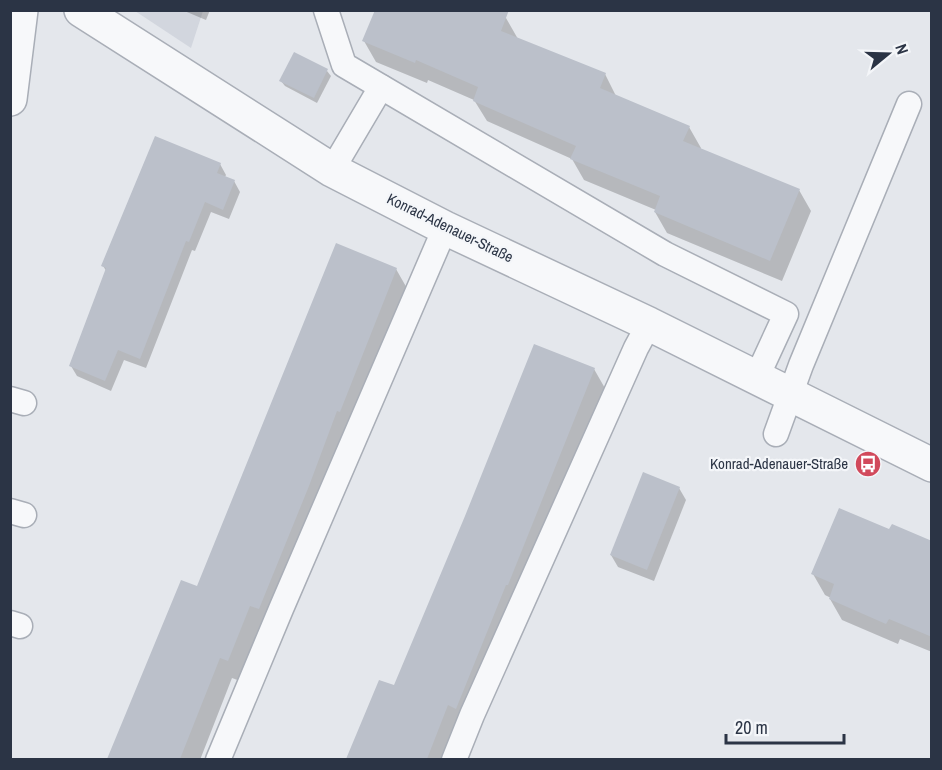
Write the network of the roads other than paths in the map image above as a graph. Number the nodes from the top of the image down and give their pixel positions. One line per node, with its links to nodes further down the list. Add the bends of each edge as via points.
1 (21, 10): 5 (street)
2 (81, 10): 7 (street, Konrad-Adenauer-Straße)
3 (326, 10): 4 (lane, via 344,65)
4 (381, 87): 7 (lane); 10 (lane, via 665,254 786,314)
5 (10, 99)
6 (909, 104): 11 (lane)
7 (333, 170): 8 (street, Konrad-Adenauer-Straße)
8 (445, 228): 9 (street, Konrad-Adenauer-Straße); 14 (lane)
9 (649, 324): 10 (street, Konrad-Adenauer-Straße); 15 (lane)
10 (756, 379): 11 (street, Konrad-Adenauer-Straße)
11 (791, 395): 12 (lane); 13 (street, Konrad-Adenauer-Straße)
12 (776, 434)
13 (932, 465)
14 (218, 759)
15 (454, 759)

